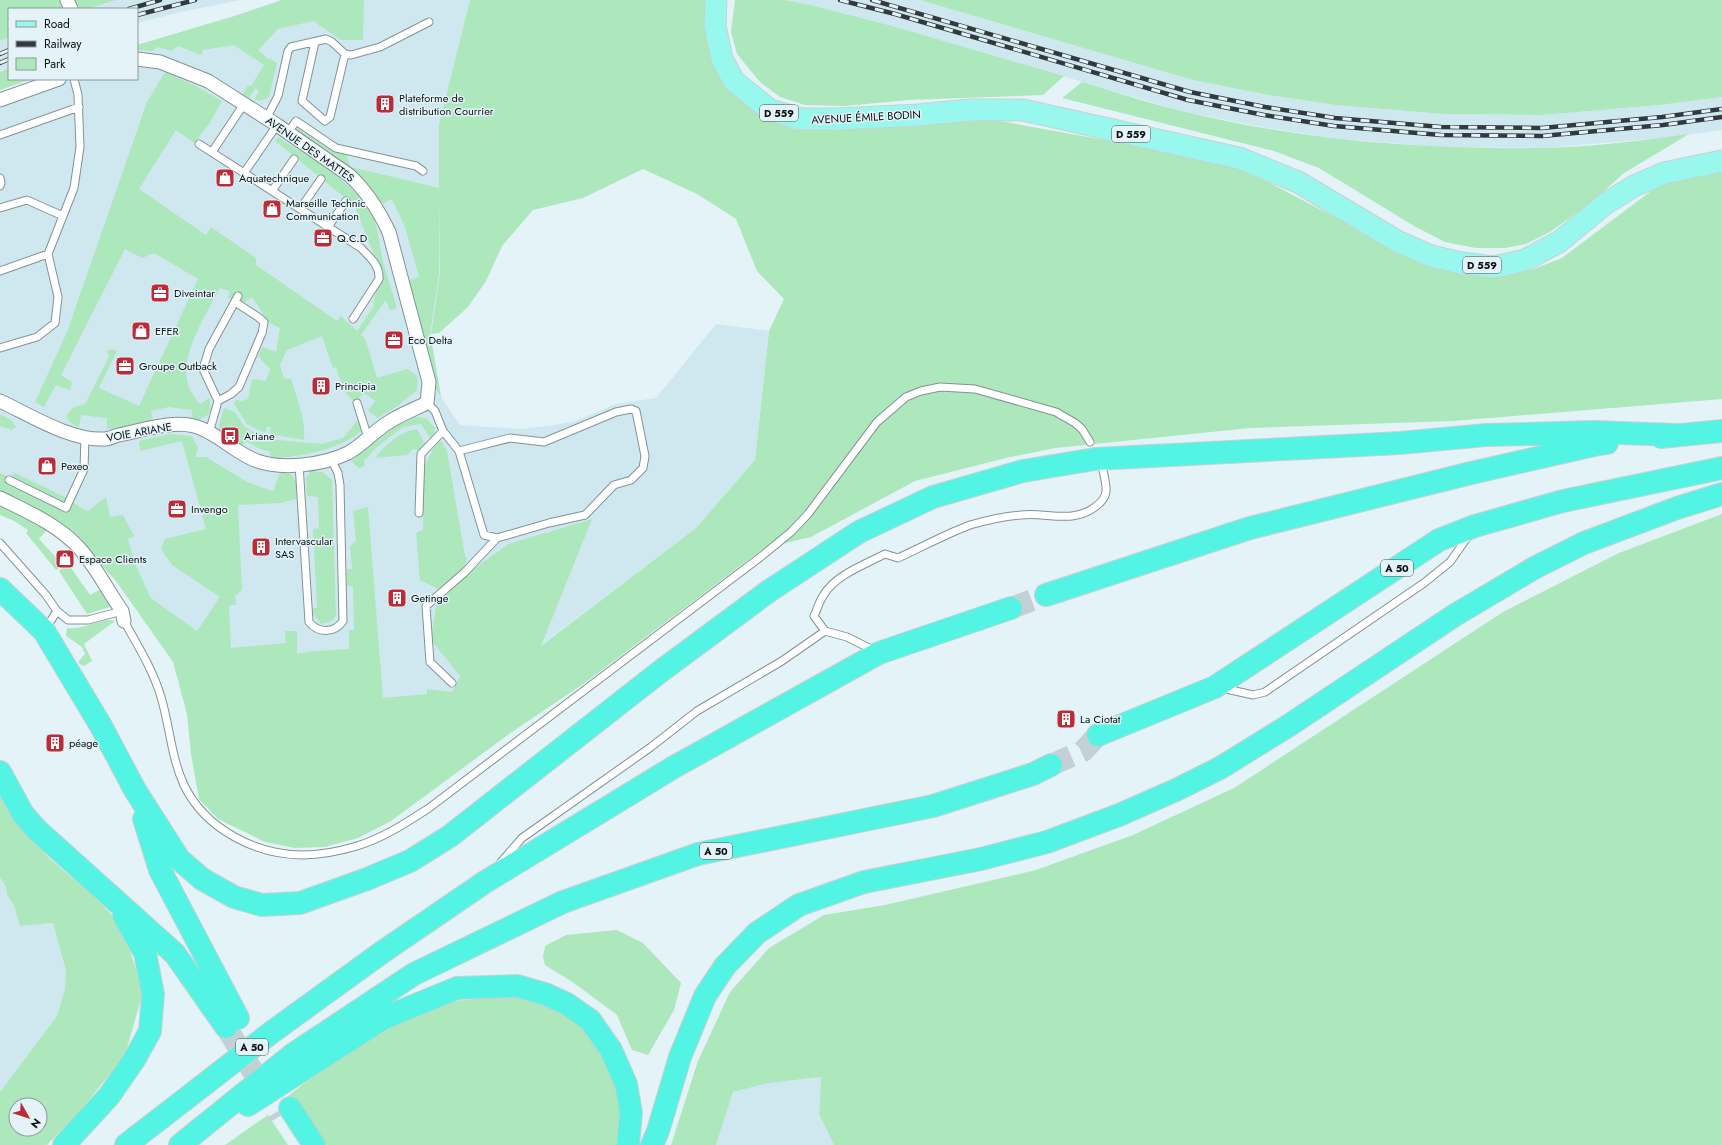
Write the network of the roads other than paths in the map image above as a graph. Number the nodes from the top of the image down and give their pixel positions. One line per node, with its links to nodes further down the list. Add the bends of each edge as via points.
1 (716, 0): 17 (main road, AVENUE ÉMILE BODIN / D 559, via 715,26 722,59 734,81 770,110 801,120 970,110 1023,110 1239,158 1298,182 1398,241 1431,256 1461,263 1494,267 1525,260 1559,242 1605,204 1634,186 1664,173)
2 (429, 22): 4 (lane, via 380,47 351,55)
3 (315, 42): 4 (lane, via 326,39); 4 (lane, via 302,101 325,121 330,117); 11 (lane, via 291,47 288,51)
4 (345, 54)
5 (138, 59): 9 (street, AVENUE DES MATTES, via 160,62 208,82)
6 (56, 80): 8 (street)
7 (74, 80): 10 (lane)
8 (0, 100)
9 (244, 104): 11 (street, AVENUE DES MATTES); 15 (lane)
10 (79, 107): 13 (lane); 27 (lane, via 79,154 74,188)
11 (271, 122): 12 (street, AVENUE DES MATTES); 19 (lane)
12 (288, 133): 18 (lane, via 296,121 336,148 416,166); 36 (street, AVENUE DES MATTES, via 349,175 360,185 379,211 388,232 429,382)
13 (0, 135)
14 (199, 144): 15 (lane)
15 (212, 152): 19 (lane)
16 (294, 160): 23 (lane)
17 (1722, 161)
18 (422, 171)
19 (244, 173): 23 (lane)
20 (0, 178): 22 (lane)
21 (320, 178): 26 (lane)
22 (0, 186)
23 (272, 192): 26 (lane)
24 (346, 201): 28 (lane)
25 (0, 208): 27 (lane, via 27,200)
26 (300, 209): 28 (lane)
27 (63, 216): 29 (lane)
28 (328, 227): 31 (lane, via 361,248 379,271 379,279)
29 (48, 254): 30 (lane); 32 (lane, via 58,297 55,323 37,336)
30 (0, 271)
31 (353, 319)
32 (0, 348)
33 (0, 401): 41 (street, VOIE ARIANE, via 63,430)
34 (218, 401): 34 (lane, via 239,387 262,334 264,322 237,299 209,348 203,369); 39 (lane)
35 (357, 403): 42 (lane)
36 (427, 403): 38 (lane, via 435,411); 42 (street, VOIE ARIANE, via 389,421)
37 (1722, 431): 40 (highway)
38 (443, 432): 44 (lane); 52 (lane, via 420,454)
39 (209, 433): 41 (street, VOIE ARIANE, via 194,426 177,425 104,439); 46 (street, VOIE ARIANE, via 257,461 276,465)
40 (1675, 435): 57 (highway, via 1594,445 1250,528); 69 (highway, via 1594,432 1486,435 1096,459 1023,471 932,497 859,532 769,591 661,671 450,836 410,861 300,904 262,905 234,897 202,879 179,859)
41 (85, 436): 49 (lane, via 84,469 66,508)
42 (368, 438): 45 (street, VOIE ARIANE, via 349,452)
43 (1090, 442): 60 (lane, via 1082,429 1056,412 975,389 940,387 906,397 878,422 808,514 763,555 429,808 380,838 329,852 304,855 240,841 210,819 196,804 176,766 162,698 150,668)
44 (459, 451): 54 (lane, via 484,535); 54 (lane, via 510,438 544,442 616,412 631,409 636,411 646,456 643,468 631,480 614,485 585,515)
45 (331, 459): 46 (street, VOIE ARIANE); 46 (lane, via 338,473 340,485 343,621 328,630 316,628 309,622)
46 (299, 464)
47 (1722, 468): 53 (highway, A 50, via 1564,501)
48 (1103, 470): 61 (lane, via 1107,491 1104,498 1094,508 1080,515 1021,515 970,525 898,558 885,554 844,576 823,595 814,616)
49 (9, 480)
50 (1722, 494): 78 (highway, via 1584,543 1536,567 1455,615 1282,730 1220,768 1176,790 1047,842 981,859 864,882 799,905 757,933 725,966 705,996 680,1057)
51 (0, 498): 60 (street, via 41,518 80,549)
52 (419, 513)
53 (1475, 526): 65 (highway, A 50, via 1439,540); 65 (lane, via 1450,562 1424,583 1265,692 1253,695)
54 (497, 538): 64 (lane, via 465,572 426,606 430,662)
55 (0, 542): 59 (lane)
56 (0, 589): 62 (highway)
57 (1046, 594)
58 (1011, 608): 63 (highway, A 50)
59 (57, 610): 60 (lane, via 68,620); 62 (lane)
60 (123, 616)
61 (825, 631): 63 (lane, via 847,637); 70 (lane, via 782,661 696,711 651,747 522,838)
62 (44, 632): 69 (highway, via 85,698)
63 (878, 653): 70 (highway, A 50, via 674,767)
64 (452, 683)
65 (1216, 687): 66 (highway, A 50)
66 (1098, 735)
67 (1051, 765): 74 (highway, A 50, via 1033,774 933,806 698,854 563,902 414,974 292,1055)
68 (0, 772): 71 (highway, via 24,814 37,830)
69 (134, 790): 71 (highway, via 160,870 232,1022 175,954)
70 (484, 882): 73 (highway, A 50, via 272,1032)
71 (104, 890): 72 (highway, via 127,921 145,954 152,994 150,1031 109,1096)
72 (64, 1145)
73 (126, 1145)
74 (181, 1145): 77 (highway, via 384,1018 457,988 510,986 545,994 567,1004 590,1020 611,1050 626,1084 631,1113)
75 (297, 1145): 76 (highway, via 285,1112)
76 (314, 1145)
77 (628, 1145)
78 (652, 1145)

